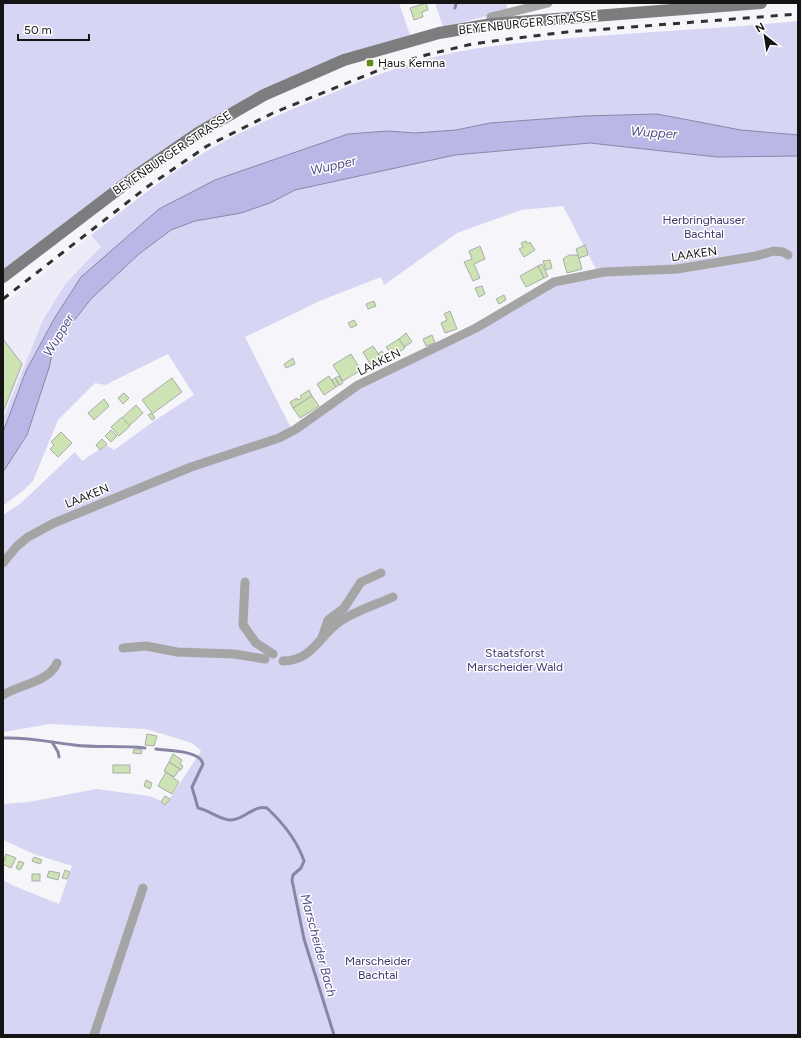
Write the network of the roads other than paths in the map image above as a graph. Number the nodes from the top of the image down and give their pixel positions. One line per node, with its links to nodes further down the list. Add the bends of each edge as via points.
1 (548, 3): 3 (street, via 491,17)
2 (761, 3): 3 (main road, BEYENBURGER STRASSE)
3 (492, 24): 5 (main road, BEYENBURGER STRASSE, via 439,33 368,52 320,69 264,95 198,133 157,161)
4 (788, 255): 6 (street, LAAKEN, via 774,251 677,270 604,272 554,282 476,328 358,385 285,435 191,467 54,523 28,537)
5 (3, 277)
6 (3, 563)
7 (381, 573): 10 (street, via 361,582 344,608 328,620)
8 (245, 582): 12 (street, via 243,625 256,643)
9 (393, 597): 10 (street, via 338,622)
10 (320, 643): 14 (street, via 297,659)
11 (123, 648): 13 (street, via 146,646 177,652 234,654)
12 (273, 654)
13 (264, 659)
14 (283, 661)
15 (57, 663): 16 (street, via 54,670 38,681)
16 (3, 695)
17 (143, 888): 18 (street)
18 (94, 1035)

